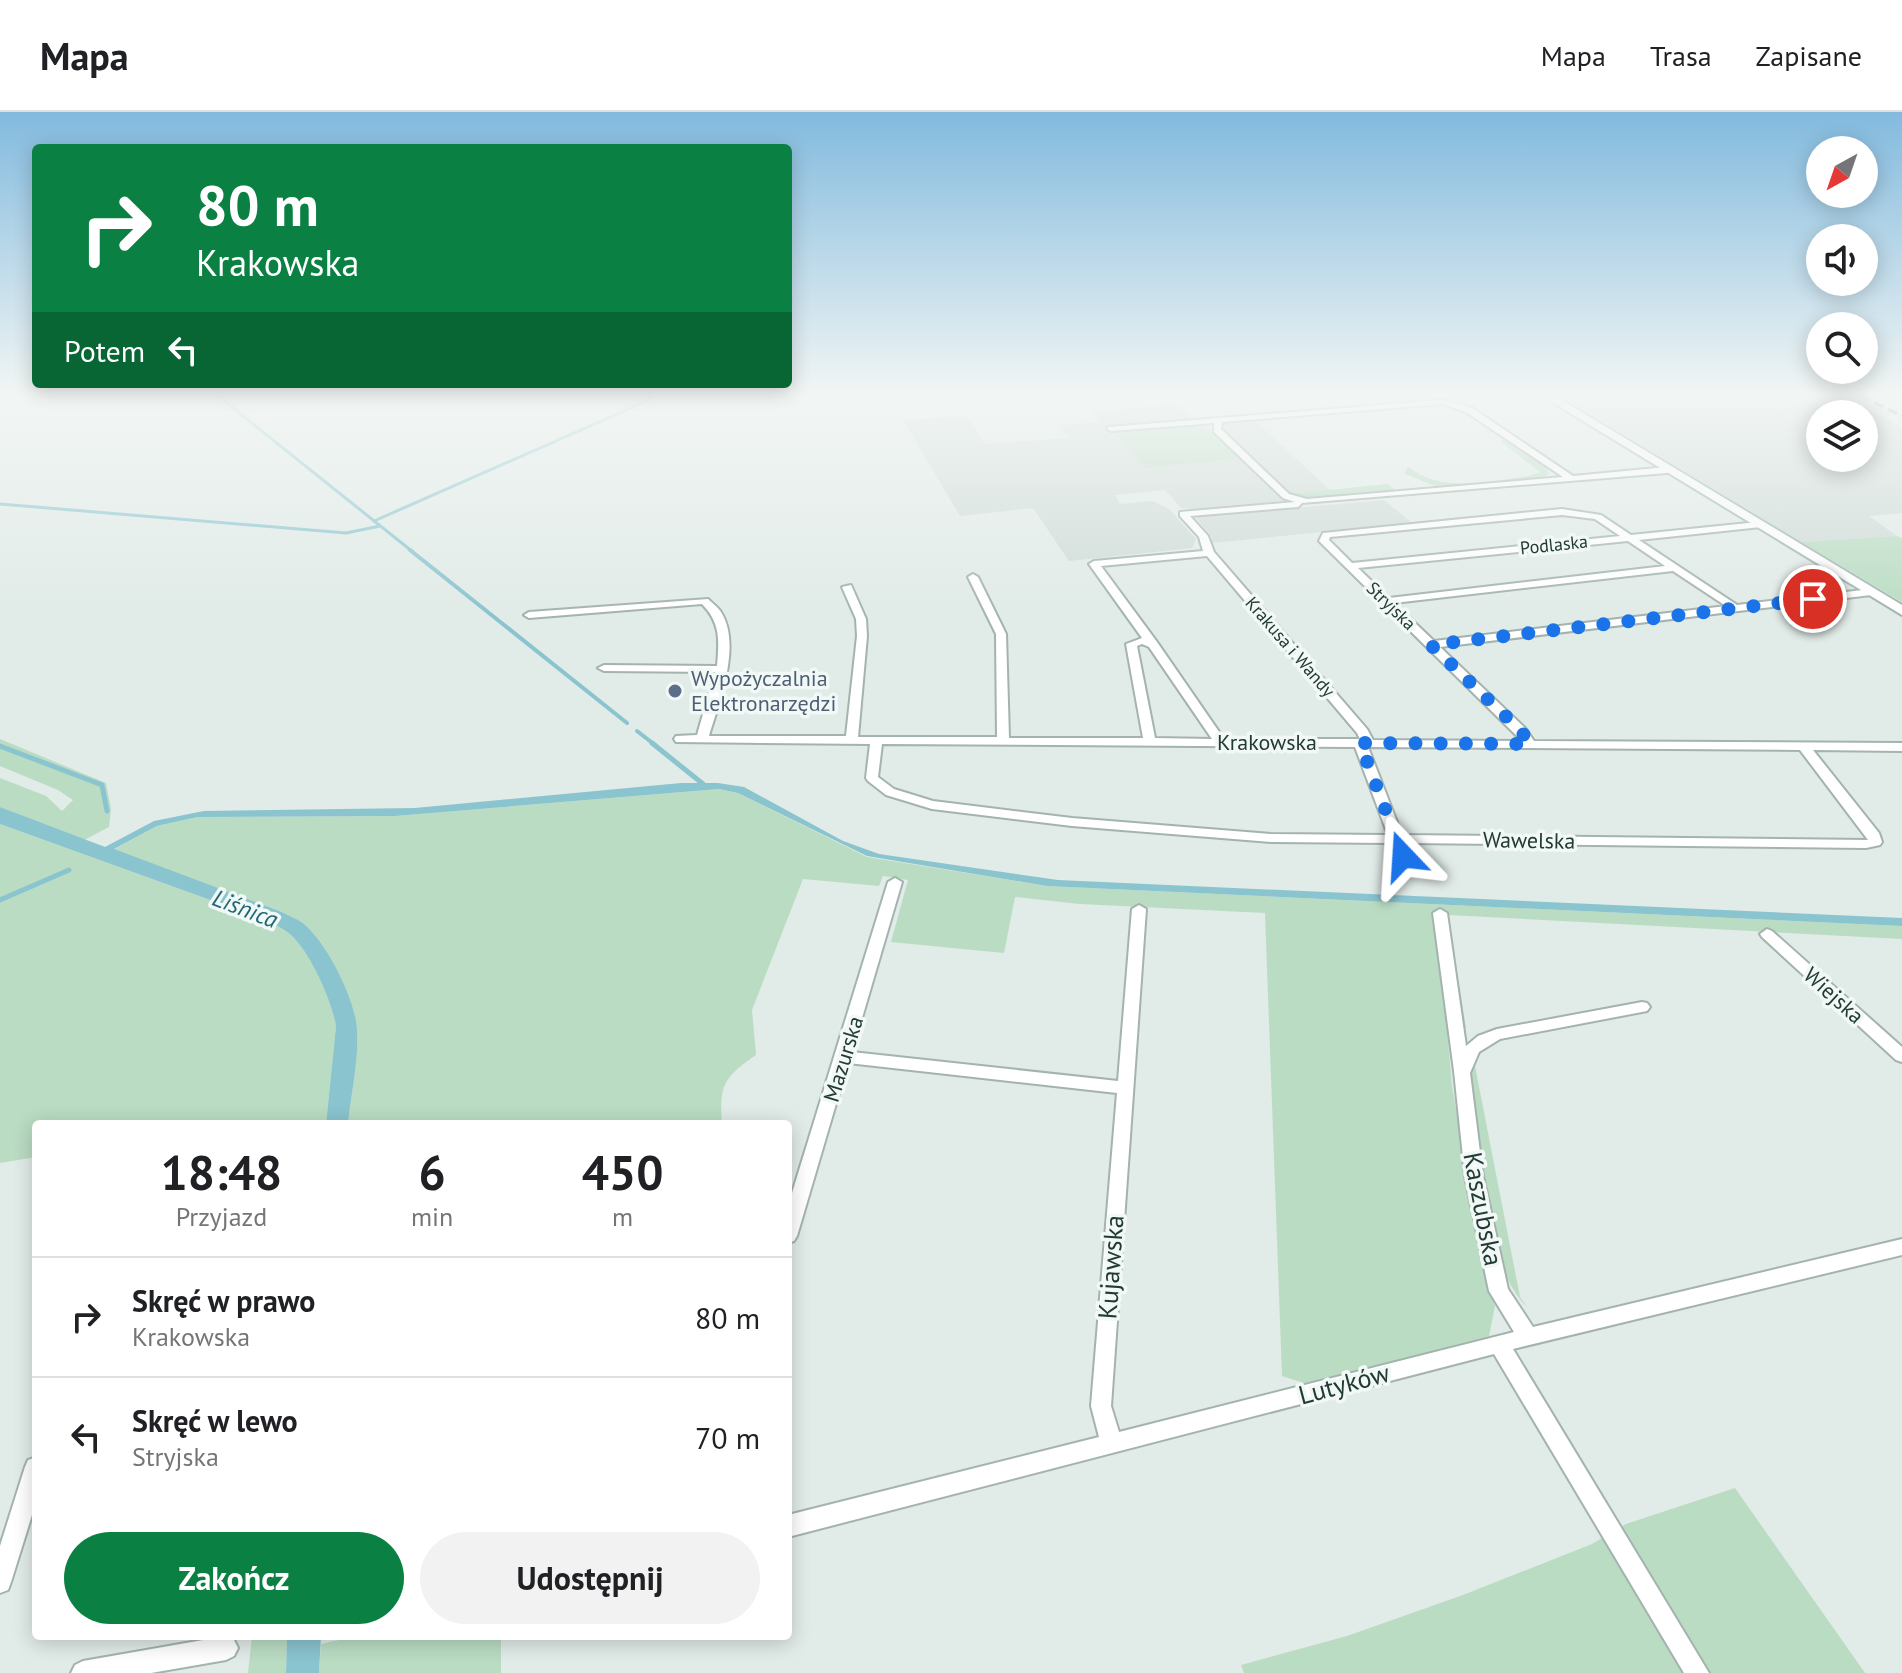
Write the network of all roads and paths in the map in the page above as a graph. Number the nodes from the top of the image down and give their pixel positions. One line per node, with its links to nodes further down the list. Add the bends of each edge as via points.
1 (1258, 469): 5 (street, via 1286,496)
2 (1557, 469): 4 (street)
3 (1667, 470): 4 (street); 6 (main road)
4 (1571, 478): 5 (street)
5 (1315, 502): 8 (street, Krakusa i Wandy, via 1183,514 1203,536)
6 (1758, 525): 7 (street, Podlaska); 13 (main road)
7 (1631, 538): 9 (street, Podlaska); 9 (street, Stryjska, via 1598,517 1573,512 1326,535 1324,541); 10 (street)
8 (1209, 553): 18 (street, via 1094,564); 29 (street, Krakusa i Wandy, via 1363,732)
9 (1350, 566): 14 (street, Stryjska)
10 (1675, 568): 14 (street); 15 (street)
11 (973, 577): 26 (street, via 1001,634)
12 (847, 587): 24 (street, via 861,619 862,636)
13 (1871, 592): 15 (street); 16 (main road)
14 (1386, 601): 19 (street, Stryjska)
15 (1735, 608): 19 (street)
16 (1902, 611)
17 (529, 615): 21 (street, via 704,601 713,606 721,628)
18 (1153, 644): 27 (street, via 1131,644); 28 (street)
19 (1431, 645): 30 (street, Stryjska)
20 (604, 668): 21 (street)
21 (722, 669): 23 (street)
22 (680, 739): 23 (street, Krakowska)
23 (702, 739): 24 (street, Krakowska)
24 (852, 739): 25 (street, Krakowska)
25 (877, 739): 26 (street, Krakowska); 33 (street, Wawelska, via 870,772 874,783 932,805 1271,838)
26 (1003, 740): 27 (street, Krakowska)
27 (1150, 742): 28 (street, Krakowska)
28 (1220, 742): 29 (street, Krakowska)
29 (1364, 743): 30 (street, Krakowska); 33 (street, Krakusa i Wandy)
30 (1530, 744): 31 (street, Krakowska)
31 (1804, 747): 32 (street, Krakowska); 33 (street, Wawelska, via 1875,842)
32 (1902, 747)
33 (1397, 839): 34 (street, Krakusa i Wandy)
34 (1403, 856)
35 (895, 882): 41 (street, Mazurska)
36 (1139, 909): 43 (street, Kujawska)
37 (1440, 913): 42 (street, Kaszubska)
38 (1767, 934): 40 (street, Wiejska)
39 (1642, 1007): 42 (street, via 1497,1034 1477,1042 1465,1057)
40 (1902, 1056)
41 (844, 1057): 43 (street); 44 (street, Mazurska)
42 (1462, 1073): 46 (street, Kaszubska, via 1474,1176 1499,1291)
43 (1123, 1088): 48 (street, Kujawska, via 1101,1406)
44 (792, 1223)
45 (1902, 1247): 46 (street, Lutyków)
46 (1528, 1337): 47 (street, Lutyków)
47 (1499, 1344): 48 (street, Lutyków); 54 (street)
48 (1112, 1444): 50 (street, Lutyków)
49 (32, 1480): 51 (street)
50 (792, 1525)
51 (0, 1582)
52 (226, 1648): 53 (street)
53 (83, 1673)
54 (1697, 1673)

